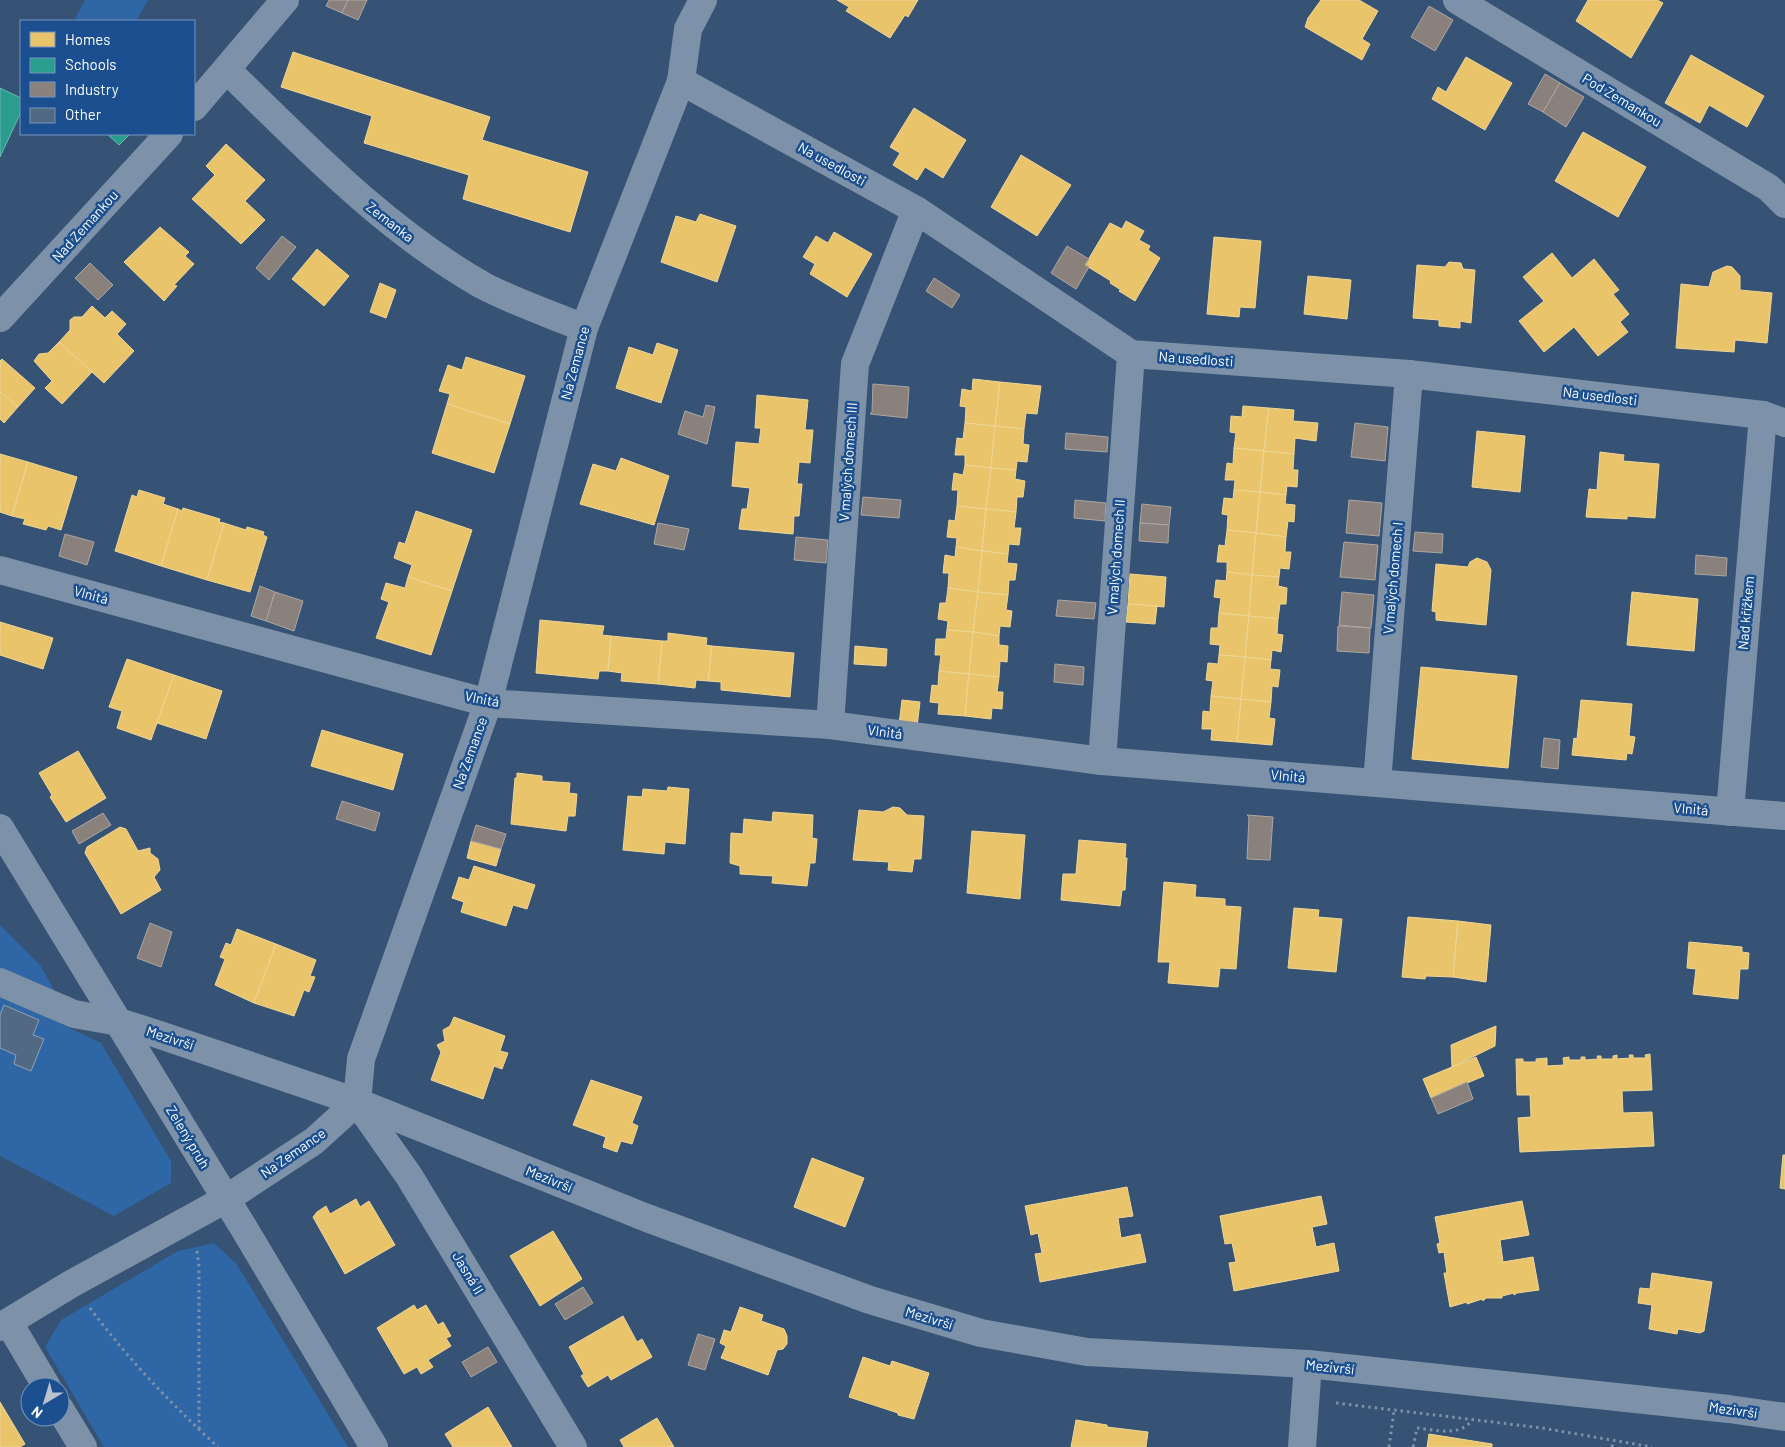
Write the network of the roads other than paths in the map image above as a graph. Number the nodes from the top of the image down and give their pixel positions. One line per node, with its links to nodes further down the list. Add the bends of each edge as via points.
1 (285, 0): 4 (street)
2 (704, 0): 5 (street, Na Zemance, via 688,29)
3 (1457, 0): 8 (street, Pod Zemankou, via 1769,188)
4 (227, 70): 6 (street); 11 (street, Zemanka, via 345,185 399,230 484,286)
5 (680, 81): 9 (street, Na usedlosti); 11 (street, Na Zemance)
6 (195, 106)
7 (168, 135): 10 (street, Nad Zemankou)
8 (1785, 204)
9 (916, 210): 12 (street, Na usedlosti); 17 (street, V malých domech III, via 855,364)
10 (0, 318)
11 (584, 328): 16 (street, Na Zemance)
12 (1131, 354): 13 (street, Na usedlosti); 18 (street, V malých domech II)
13 (1409, 374): 14 (street, Na usedlosti); 19 (street, V malých domech I)
14 (1774, 419): 20 (street, Nad křížkem)
15 (0, 570): 16 (street, Vlnitá)
16 (488, 702): 17 (street, Vlnitá); 25 (street, Na Zemance, via 361,1059)
17 (830, 725): 18 (street, Vlnitá)
18 (1102, 761): 19 (street, Vlnitá)
19 (1377, 783): 20 (street, Vlnitá)
20 (1730, 812): 21 (street, Vlnitá)
21 (1785, 816)
22 (0, 828): 24 (street, Zelený pruh)
23 (0, 982): 24 (street, Mezivrší, via 74,1014)
24 (119, 1022): 25 (street, Mezivrší); 26 (street, Zelený pruh)
25 (357, 1102): 26 (street, Na Zemance, via 314,1141); 28 (street, Mezivrší, via 647,1218 870,1300 981,1333 1086,1352); 34 (street, Jasná II, via 409,1176)
26 (226, 1198): 27 (street, Na Zemance); 33 (street, Zelený pruh)
27 (4, 1325): 29 (street)
28 (1308, 1364): 30 (street, Mezivrší, via 1729,1409); 35 (street)
29 (40, 1377)
30 (1785, 1418)
31 (70, 1426): 32 (street)
32 (82, 1447)
33 (374, 1447)
34 (573, 1447)
35 (1302, 1447)

